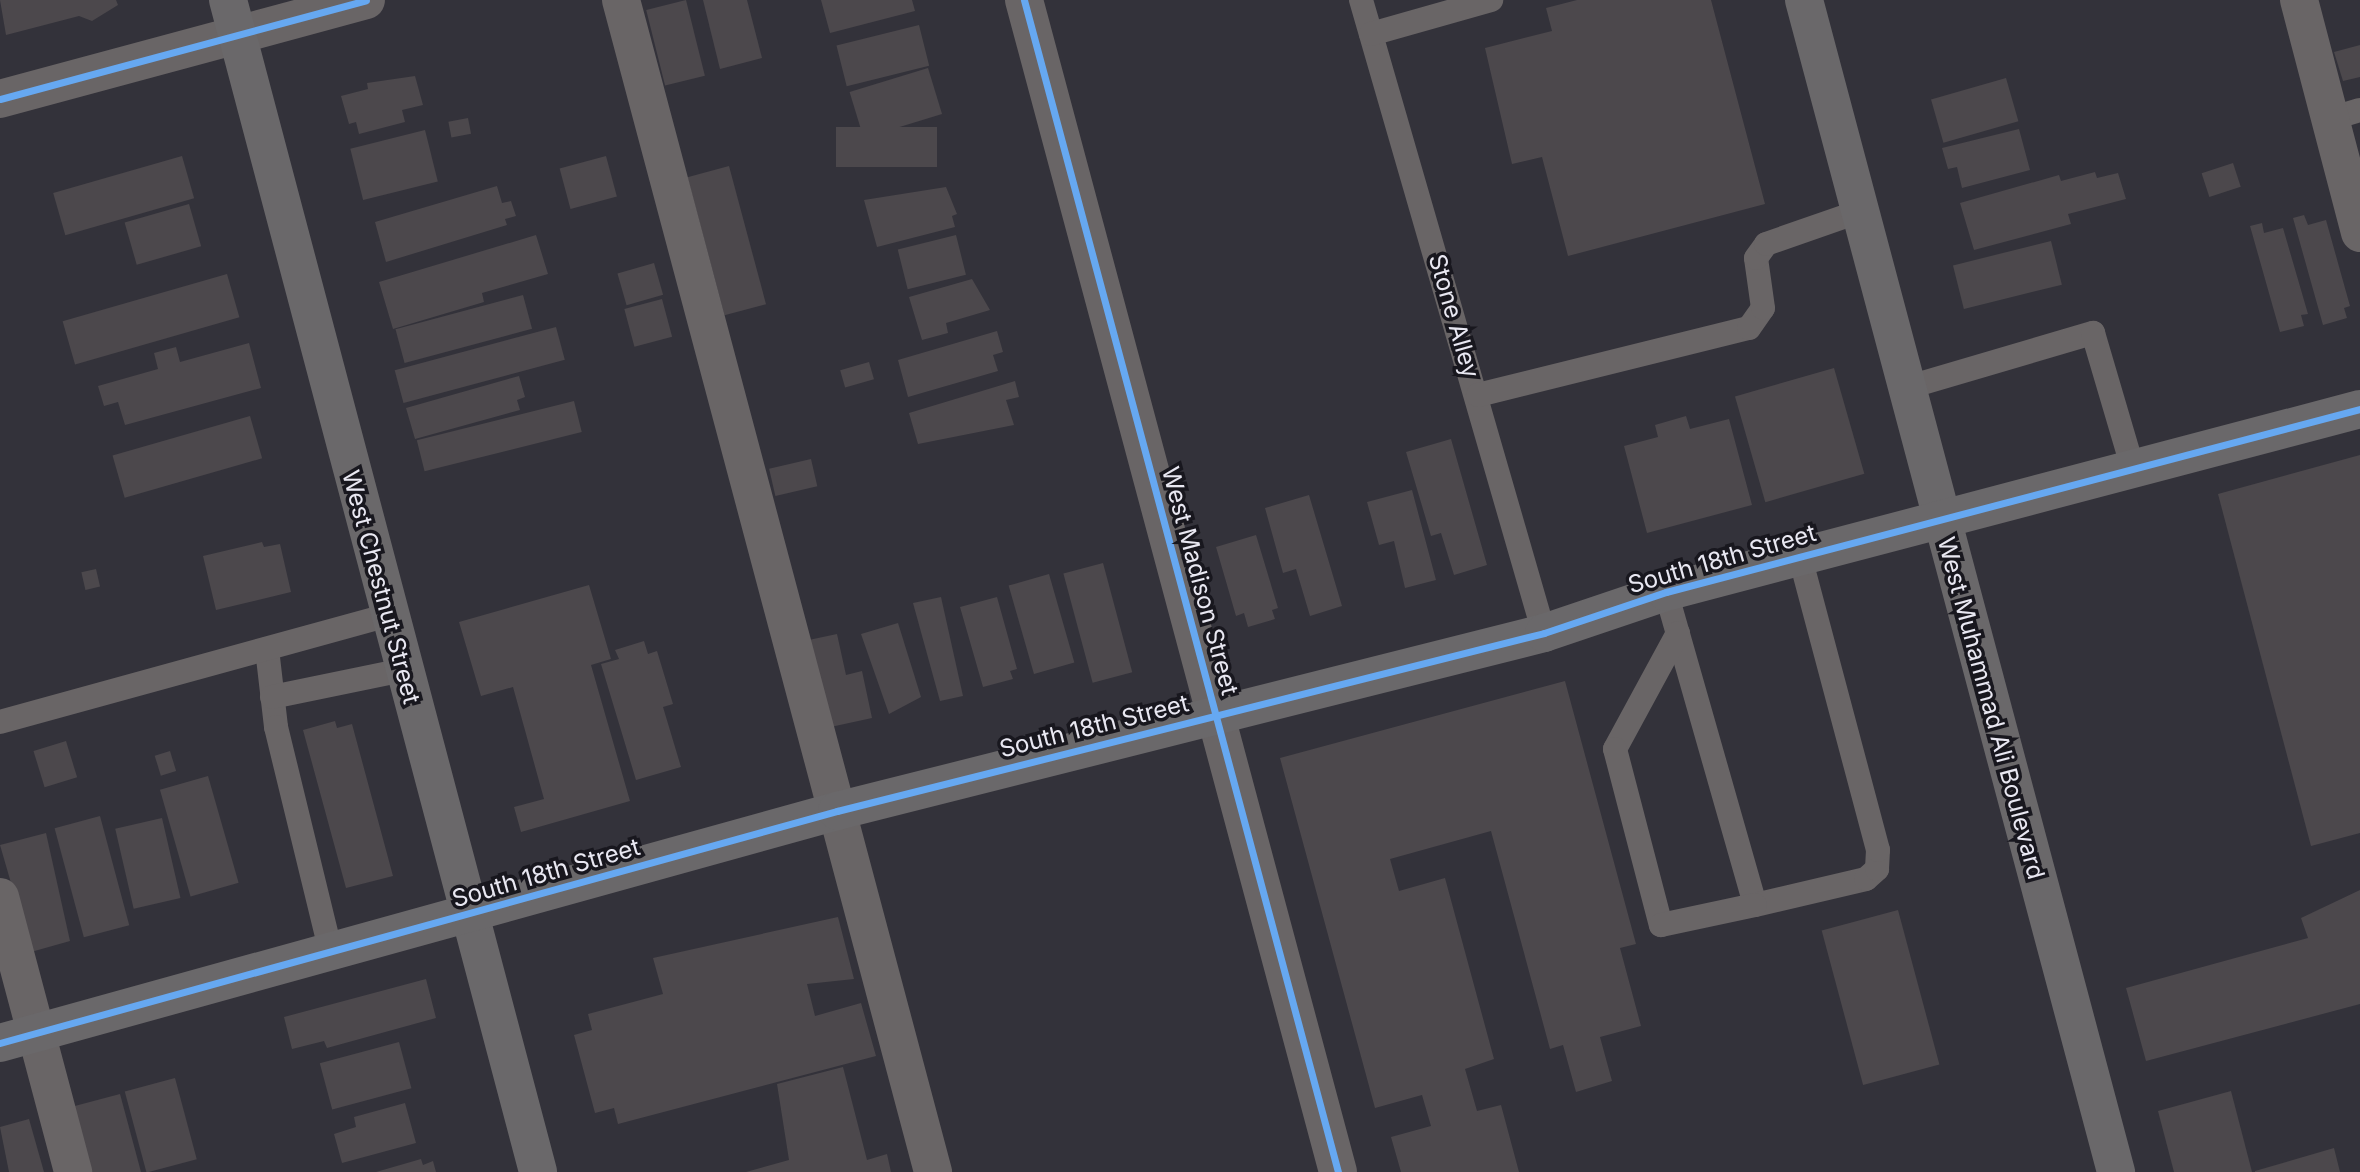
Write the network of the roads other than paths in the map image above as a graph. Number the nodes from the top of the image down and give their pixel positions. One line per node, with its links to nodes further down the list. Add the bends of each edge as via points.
1 (366, 0): 8 (street)
2 (621, 0): 29 (street)
3 (1024, 0): 27 (street, West Madison Street)
4 (1361, 0): 9 (lane, Stone Alley)
5 (1491, 0): 9 (lane)
6 (1804, 0): 12 (street, West Muhammad Ali Boulevard)
7 (2299, 0): 11 (street)
8 (233, 17): 10 (street); 21 (street, West Chestnut Street)
9 (1371, 34): 15 (lane, Stone Alley)
10 (0, 99)
11 (2345, 114): 13 (street)
12 (1861, 211): 14 (street, West Muhammad Ali Boulevard); 15 (lane, via 1766,244 1756,258 1763,308 1749,328)
13 (2360, 233)
14 (1909, 387): 17 (lane, via 2094,333); 18 (street, West Muhammad Ali Boulevard)
15 (1478, 395): 23 (lane, Stone Alley)
16 (2360, 409): 17 (street, South 18th Street)
17 (2133, 469): 18 (street, South 18th Street)
18 (1941, 520): 19 (street, South 18th Street); 40 (street, West Muhammad Ali Boulevard)
19 (1800, 556): 20 (street, South 18th Street); 31 (lane, via 1878,850 1877,869 1866,879)
20 (1666, 592): 22 (lane); 23 (street, South 18th Street)
21 (389, 615): 24 (lane); 25 (street, West Chestnut Street)
22 (1678, 633): 31 (lane); 31 (lane, via 1615,749 1661,925)
23 (1544, 634): 27 (street, South 18th Street)
24 (267, 649): 26 (lane); 28 (lane)
25 (403, 670): 26 (lane); 32 (street, West Chestnut Street)
26 (272, 697): 33 (lane)
27 (1216, 715): 29 (street, South 18th Street); 39 (street, West Madison Street)
28 (0, 722)
29 (837, 811): 32 (street, South 18th Street); 38 (street)
30 (0, 897): 34 (street)
31 (1755, 905)
32 (467, 915): 33 (street, South 18th Street); 37 (street, West Chestnut Street)
33 (331, 953): 34 (street, South 18th Street)
34 (36, 1033): 35 (street, South 18th Street); 36 (street)
35 (0, 1042)
36 (73, 1172)
37 (538, 1172)
38 (933, 1172)
39 (1338, 1172)
40 (2116, 1172)

